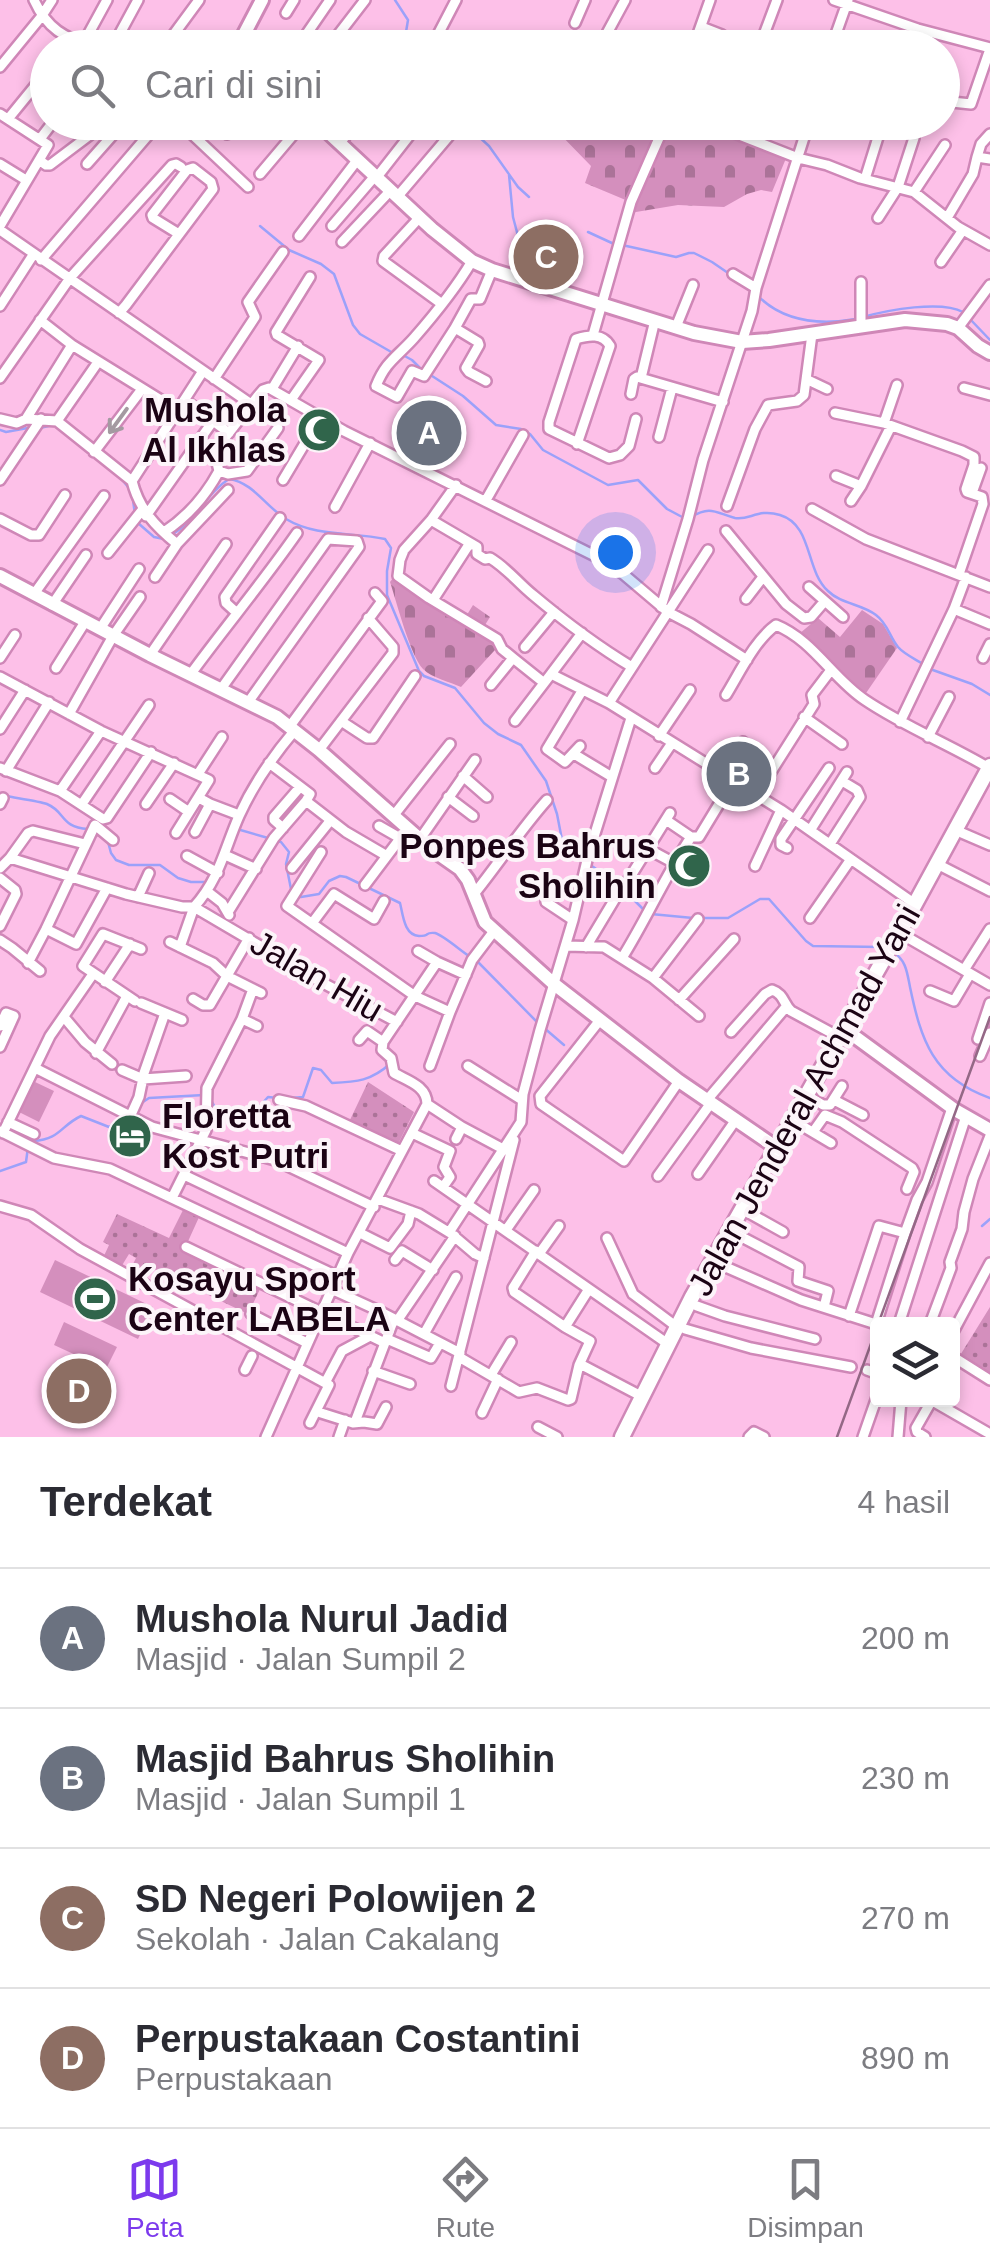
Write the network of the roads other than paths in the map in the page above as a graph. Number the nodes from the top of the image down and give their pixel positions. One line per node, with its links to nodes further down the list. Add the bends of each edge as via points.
1 (34, 0): 18 (street)
2 (52, 0): 18 (street)
3 (107, 0): 23 (street)
4 (138, 0): 24 (street)
5 (199, 0): 25 (street)
6 (262, 0): 26 (street)
7 (294, 0): 17 (street)
8 (330, 0): 27 (street)
9 (365, 0): 28 (street)
10 (456, 0): 29 (street)
11 (585, 0): 19 (street)
12 (625, 0): 30 (street)
13 (710, 0): 31 (street)
14 (776, 0): 33 (street)
15 (834, 0): 16 (street)
16 (848, 2): 34 (street); 35 (street)
17 (286, 13)
18 (42, 16): 21 (street); 22 (street)
19 (575, 23)
20 (704, 28): 32 (street)
21 (30, 30)
22 (56, 30)
23 (95, 30)
24 (122, 30)
25 (177, 30)
26 (246, 30)
27 (309, 30)
28 (342, 30)
29 (440, 30)
30 (609, 30)
31 (699, 30)
32 (710, 30)
33 (765, 30)
34 (838, 30)
35 (927, 30)
36 (30, 31): 39 (street)
37 (960, 40): 38 (street)
38 (990, 48): 41 (street, via 971,104)
39 (0, 67)
40 (30, 89): 42 (street)
41 (960, 103)
42 (4, 116): 43 (street)
43 (30, 133)
44 (990, 134): 63 (street)
45 (41, 140): 60 (street)
46 (83, 140): 67 (street, via 50,165)
47 (108, 140): 69 (street)
48 (143, 140): 90 (street)
49 (198, 140): 75 (street)
50 (289, 140): 71 (street)
51 (337, 140): 61 (street)
52 (343, 140): 61 (street)
53 (405, 140): 72 (street)
54 (444, 140): 78 (street)
55 (658, 140): 102 (street, via 631,202)
56 (752, 140): 64 (street)
57 (804, 140): 64 (street)
58 (877, 140): 73 (street)
59 (913, 140): 76 (street)
60 (44, 142): 67 (street)
61 (340, 143): 65 (street)
62 (945, 146): 77 (street)
63 (977, 157): 66 (street); 81 (street)
64 (798, 158): 73 (street); 100 (street)
65 (358, 159): 72 (street); 86 (street)
66 (990, 159)
67 (39, 160): 74 (street)
68 (0, 164): 74 (street)
69 (87, 164)
70 (181, 167): 96 (street, via 172,165)
71 (260, 174)
72 (376, 176): 78 (street); 83 (street)
73 (865, 179): 76 (street)
74 (26, 180): 82 (street)
75 (248, 187)
76 (898, 187): 77 (street); 80 (street)
77 (914, 192): 81 (street)
78 (394, 193): 79 (street); 87 (street)
79 (420, 217): 91 (street); 101 (street, via 383,261)
80 (878, 218)
81 (947, 218): 84 (street)
82 (0, 226): 90 (street)
83 (332, 226)
84 (963, 230): 88 (street); 92 (street)
85 (179, 234): 85 (street, via 152,216 194,168 213,188); 104 (street)
86 (299, 236)
87 (342, 242)
88 (990, 246)
89 (284, 252): 121 (street, via 248,302 254,318)
90 (37, 258): 96 (street); 103 (street)
91 (472, 261): 93 (street); 101 (street)
92 (940, 262)
93 (492, 270): 102 (street); 110 (street, via 480,299 471,299)
94 (733, 274): 100 (street)
95 (310, 277): 115 (street, via 276,331)
96 (70, 278): 104 (street); 105 (street)
97 (861, 282): 107 (street)
98 (990, 284): 108 (street)
99 (693, 285): 109 (street)
100 (755, 291): 113 (street)
101 (442, 304): 110 (street, via 392,357 376,386 397,397 412,372 427,372)
102 (602, 304): 106 (street); 112 (street)
103 (0, 306)
104 (119, 313): 118 (street)
105 (40, 320): 114 (street); 119 (street)
106 (655, 320): 109 (street); 120 (street)
107 (861, 321): 108 (street); 111 (street)
108 (964, 321): 116 (street, via 978,346)
109 (676, 327): 113 (street)
110 (456, 328): 123 (street, via 480,345 466,368)
111 (812, 334): 113 (street); 122 (street)
112 (593, 335): 151 (street, via 610,346); 151 (street, via 576,339 549,422 552,431)
113 (742, 342): 134 (street)
114 (72, 345): 117 (street); 140 (street)
115 (298, 346): 125 (street); 133 (street, via 320,360)
116 (990, 352)
117 (98, 362): 128 (street); 142 (street)
118 (204, 371): 121 (street); 132 (street)
119 (0, 378)
120 (641, 378): 126 (street); 130 (street, via 634,379)
121 (214, 379): 135 (street)
122 (808, 380): 129 (street); 166 (street, via 800,400 768,404)
123 (486, 382)
124 (897, 385): 145 (street)
125 (272, 388): 133 (street); 135 (street)
126 (672, 388): 134 (street); 149 (street)
127 (964, 388): 131 (street)
128 (142, 389): 136 (street); 152 (street, one-way to 152)
129 (826, 389)
130 (631, 394)
131 (990, 396)
132 (184, 400): 136 (street); 143 (street)
133 (291, 400): 138 (street)
134 (723, 402): 202 (street)
135 (251, 404): 147 (street)
136 (178, 410): 158 (street)
137 (835, 412): 145 (street)
138 (320, 418): 150 (street); 157 (street)
139 (0, 419): 140 (street)
140 (26, 419): 144 (street)
141 (636, 419): 151 (street, via 620,455 609,458)
142 (56, 421): 144 (street); 152 (street)
143 (213, 421): 147 (street); 169 (street)
144 (39, 424): 156 (street)
145 (888, 424): 153 (street, via 973,456); 160 (street)
146 (278, 428): 154 (street, via 248,471)
147 (229, 434): 154 (street, via 214,455)
148 (523, 435): 164 (street)
149 (659, 437)
150 (370, 443): 159 (street); 167 (street)
151 (577, 444)
152 (94, 452): 158 (street)
153 (981, 468): 186 (street, via 966,487 983,504)
154 (219, 471): 176 (street)
155 (836, 476): 160 (street)
156 (0, 480)
157 (283, 480)
158 (132, 481): 169 (street)
159 (456, 485): 164 (street); 172 (street)
160 (862, 486): 165 (street)
161 (228, 490): 176 (street)
162 (66, 495): 171 (street, via 38,536)
163 (104, 496): 194 (street)
164 (486, 500): 202 (street, via 597,557)
165 (851, 501)
166 (727, 506)
167 (335, 508)
168 (812, 510): 186 (street, via 866,540)
169 (141, 514): 176 (street); 181 (street)
170 (280, 518): 173 (street)
171 (0, 519)
172 (431, 520): 177 (street); 198 (street, via 404,550 398,576)
173 (271, 531): 179 (street); 183 (street)
174 (726, 531): 187 (street)
175 (298, 533): 179 (street)
176 (170, 537): 188 (street)
177 (470, 542): 198 (street); 205 (street)
178 (226, 544): 216 (street)
179 (290, 544): 185 (street)
180 (708, 550): 202 (street)
181 (108, 553)
182 (86, 555): 201 (street)
183 (252, 558): 185 (street); 190 (street)
184 (139, 569): 211 (street)
185 (270, 570): 195 (street)
186 (962, 576): 192 (street); 203 (street)
187 (763, 577): 197 (street); 200 (street)
188 (155, 578)
189 (2, 582): 194 (street)
190 (234, 585): 195 (street); 204 (street, via 224,599)
191 (809, 587): 199 (street)
192 (990, 587)
193 (375, 592): 207 (street, via 382,602)
194 (34, 594): 201 (street)
195 (250, 596): 204 (street)
196 (140, 597): 211 (street)
197 (746, 599)
198 (433, 600): 218 (street, via 498,640)
199 (824, 602): 200 (street, via 806,619); 206 (street)
200 (786, 604): 210 (street)
201 (52, 605): 208 (street)
202 (665, 609): 220 (street); 221 (street)
203 (954, 609): 209 (street); 244 (street)
204 (237, 612): 224 (street)
205 (554, 612): 212 (street); 215 (street)
206 (843, 617)
207 (368, 618): 242 (street, via 394,650); 245 (street)
208 (85, 622): 211 (street); 222 (street)
209 (990, 624)
210 (777, 625): 220 (street); 223 (street)
211 (106, 633): 216 (street); 239 (street)
212 (582, 633): 221 (street); 227 (street)
213 (16, 635): 217 (street)
214 (990, 644): 219 (street)
215 (525, 647)
216 (150, 655): 224 (street)
217 (0, 658)
218 (513, 658): 227 (street); 228 (street)
219 (983, 658)
220 (747, 660): 233 (street)
221 (632, 667): 237 (street)
222 (56, 668)
223 (832, 670): 241 (street); 244 (street)
224 (190, 675): 229 (street)
225 (414, 676): 242 (street, via 372,739)
226 (0, 677): 230 (street)
227 (549, 677): 232 (street); 243 (street)
228 (491, 685)
229 (221, 688): 236 (street); 236 (street, via 328,539 357,541)
230 (25, 690): 235 (street); 246 (street)
231 (690, 690): 248 (street)
232 (582, 691): 237 (street); 268 (street, via 547,749 565,762 577,750)
233 (726, 696)
234 (949, 697): 250 (street)
235 (49, 702): 239 (street); 264 (street)
236 (248, 702): 245 (street)
237 (609, 703): 240 (street)
238 (149, 705): 251 (street)
239 (70, 714): 247 (street)
240 (631, 718): 248 (street); 268 (street)
241 (804, 718): 255 (street); 273 (street)
242 (341, 722): 256 (street)
243 (515, 722)
244 (900, 722): 250 (street)
245 (293, 728): 256 (street); 260 (street)
246 (0, 730)
247 (101, 731): 251 (street); 272 (street)
248 (659, 736): 253 (street)
249 (222, 737): 266 (street)
250 (928, 737): 261 (street)
251 (125, 741): 257 (street); 280 (street)
252 (744, 742): 265 (street)
253 (672, 743): 262 (street); 265 (street)
254 (450, 744): 286 (street)
255 (842, 744)
256 (319, 750): 286 (street)
257 (150, 752): 259 (street); 280 (street, via 107,818)
258 (474, 760): 267 (street)
259 (174, 763): 266 (street); 281 (street)
260 (270, 763): 271 (street); 285 (street)
261 (989, 767): 331 (main road, Jalan Jenderal Achmad Yani)
262 (654, 768)
263 (830, 768): 288 (street)
264 (3, 770): 272 (street)
265 (721, 773): 269 (street)
266 (198, 774): 276 (street, via 210,781)
267 (463, 776): 274 (street); 275 (street)
268 (612, 776): 336 (street)
269 (733, 781): 273 (street); 297 (street, via 699,837)
270 (990, 783): 296 (main road, Jalan Jenderal Achmad Yani)
271 (300, 787): 279 (street, via 310,794); 291 (street, via 274,817)
272 (60, 791): 280 (street)
273 (756, 794): 283 (street)
274 (448, 797): 287 (street); 298 (street)
275 (487, 797)
276 (199, 798): 282 (street); 284 (street)
277 (170, 799): 284 (street)
278 (547, 800): 327 (street)
279 (306, 801): 289 (street); 291 (street)
280 (82, 804)
281 (146, 804)
282 (210, 804): 285 (street); 293 (street)
283 (781, 810): 288 (street); 312 (street)
284 (189, 812): 294 (street)
285 (239, 815): 306 (street)
286 (394, 816): 295 (street)
287 (473, 816)
288 (794, 818): 292 (street); 304 (street, via 780,842)
289 (330, 821): 308 (street); 315 (street)
290 (379, 826): 295 (street)
291 (282, 828): 314 (street)
292 (811, 829): 301 (street); 301 (street, via 844,776 860,797)
293 (194, 832)
294 (176, 833)
295 (404, 833): 298 (street); 308 (street)
296 (962, 833): 302 (street); 316 (main road, Jalan Jenderal Achmad Yani)
297 (691, 837): 303 (street, via 668,817); 311 (street)
298 (420, 839): 327 (street, via 460,869)
299 (114, 840): 300 (street, via 96,825)
300 (85, 844): 309 (street, via 33,831); 319 (street)
301 (830, 844): 310 (street)
302 (990, 845)
303 (648, 848): 311 (street); 321 (street)
304 (787, 848)
305 (321, 852): 337 (street, via 288,907)
306 (226, 855): 314 (street); 317 (street)
307 (186, 856): 317 (street)
308 (387, 856): 322 (street)
309 (10, 858): 313 (street); 319 (street, Jalan Hiu)
310 (850, 859): 331 (street); 334 (street)
311 (674, 863): 352 (street)
312 (754, 866)
313 (0, 868)
314 (256, 868): 333 (street)
315 (292, 868)
316 (944, 868): 324 (street); 348 (main road, Jalan Jenderal Achmad Yani)
317 (216, 872): 325 (street)
318 (149, 874): 328 (street)
319 (70, 876): 323 (street, Jalan Hiu); 339 (street)
320 (0, 878): 338 (street, via 16,894)
321 (627, 882)
322 (366, 885)
323 (107, 888): 328 (street, Jalan Hiu); 339 (street, via 76,944)
324 (990, 890)
325 (208, 892): 332 (street); 333 (street)
326 (619, 892): 349 (street)
327 (474, 894): 342 (street)
328 (138, 896): 332 (street, Jalan Hiu)
329 (384, 901): 337 (street, via 374,919 332,895)
330 (546, 902): 336 (street)
331 (915, 904): 348 (main road, Jalan Jenderal Achmad Yani)
332 (194, 907): 341 (street, Jalan Hiu); 359 (street, via 175,945)
333 (228, 912): 341 (street)
334 (810, 918)
335 (698, 919): 360 (street)
336 (574, 920): 347 (street)
337 (313, 922): 365 (street)
338 (0, 926)
339 (46, 929): 354 (street)
340 (990, 929): 356 (street)
341 (238, 930): 343 (street, Jalan Hiu)
342 (494, 931): 358 (street); 362 (street)
343 (249, 938): 359 (street); 378 (street, Jalan Hiu)
344 (734, 939): 368 (street)
345 (0, 940): 354 (street)
346 (130, 944): 350 (street); 357 (street, via 102,935 83,966); 361 (street)
347 (566, 946): 349 (street); 362 (street)
348 (895, 946): 356 (street); 383 (main road, Jalan Jenderal Achmad Yani)
349 (586, 947): 352 (street, via 604,947)
350 (141, 949)
351 (418, 950): 353 (street)
352 (622, 958): 360 (street)
353 (437, 962): 358 (street); 365 (street)
354 (28, 963): 355 (street)
355 (40, 972)
356 (967, 972): 363 (street); 364 (street, via 954,1001)
357 (93, 974): 361 (street); 374 (street)
358 (466, 975): 371 (street)
359 (227, 976): 367 (street, via 208,1006); 375 (street, via 257,991)
360 (653, 978): 368 (street)
361 (106, 982): 366 (street)
362 (554, 984): 377 (street); 405 (street)
363 (990, 985)
364 (930, 990)
365 (415, 996): 371 (street); 378 (street)
366 (134, 1000): 372 (street); 388 (street)
367 (193, 1000)
368 (679, 1000): 373 (street)
369 (990, 1002): 384 (street)
370 (786, 1007): 381 (street, via 782,995 770,990); 383 (street); 402 (street)
371 (450, 1012): 391 (street)
372 (165, 1013): 376 (street); 396 (street)
373 (699, 1016)
374 (64, 1017): 388 (street); 393 (street)
375 (242, 1019): 380 (street); 419 (street, via 206,1095)
376 (182, 1020)
377 (600, 1020): 397 (street); 397 (street, via 540,1096 541,1104 624,1161)
378 (397, 1022): 386 (street)
379 (0, 1026): 387 (street, via 6,1013 14,1016)
380 (257, 1026)
381 (731, 1032)
382 (990, 1032): 389 (street)
383 (845, 1035): 399 (main road, Jalan Jenderal Achmad Yani); 404 (street); 421 (main road, Jalan Jenderal Achmad Yani)
384 (978, 1039)
385 (359, 1040): 386 (street, via 367,1031)
386 (383, 1042): 403 (street, via 394,1073 422,1089)
387 (0, 1047)
388 (96, 1053): 390 (street)
389 (980, 1056)
390 (112, 1064)
391 (430, 1066)
392 (468, 1066): 405 (street)
393 (35, 1068): 407 (street); 410 (street)
394 (122, 1070): 396 (street)
395 (186, 1076): 396 (street)
396 (142, 1078): 407 (street)
397 (679, 1081): 402 (street)
398 (842, 1086): 401 (street)
399 (814, 1099): 401 (street, via 827,1106); 412 (main road, Jalan Jenderal Achmad Yani)
400 (279, 1100): 423 (street)
401 (834, 1100): 406 (street)
402 (709, 1102): 409 (street); 426 (street)
403 (427, 1104): 411 (street); 415 (street)
404 (952, 1108): 408 (street); 441 (street)
405 (522, 1111): 414 (street)
406 (864, 1115)
407 (130, 1116): 419 (street)
408 (966, 1116): 416 (street); 465 (street)
409 (735, 1121): 421 (street); 424 (street)
410 (8, 1122): 413 (street); 417 (street)
411 (462, 1126): 418 (street); 422 (street)
412 (806, 1128): 420 (street); 430 (street, via 825,1115 842,1122 912,1168); 436 (main road, Jalan Jenderal Achmad Yani)
413 (2, 1132): 431 (street)
414 (516, 1132): 422 (street); 437 (street)
415 (412, 1133): 423 (street); 428 (street, via 450,1151)
416 (990, 1133): 454 (street)
417 (34, 1134)
418 (456, 1138)
419 (202, 1139): 425 (street); 432 (street, via 275,1160)
420 (832, 1143)
421 (777, 1148): 470 (main road, Jalan Jenderal Achmad Yani)
422 (505, 1150): 433 (street)
423 (402, 1151): 432 (street)
424 (698, 1174)
425 (184, 1175): 431 (street); 449 (street)
426 (658, 1176)
427 (434, 1181): 428 (street)
428 (443, 1187): 433 (street)
429 (534, 1190): 439 (street)
430 (906, 1190)
431 (172, 1198): 456 (street)
432 (376, 1203): 435 (street); 442 (street)
433 (469, 1204): 437 (street); 443 (street)
434 (0, 1206): 479 (street, via 31,1215)
435 (410, 1211): 442 (street, via 390,1248); 443 (street)
436 (749, 1213): 440 (street); 444 (main road, Jalan Jenderal Achmad Yani)
437 (493, 1221): 439 (street); 450 (street)
438 (559, 1226): 447 (street)
439 (506, 1230): 447 (street)
440 (782, 1232)
441 (905, 1232): 464 (street, via 879,1226); 464 (street, via 877,1324)
442 (360, 1233): 449 (street)
443 (452, 1234): 450 (street); 455 (street)
444 (736, 1234): 452 (main road, Jalan Jenderal Achmad Yani); 461 (street, via 800,1266 798,1282 828,1291)
445 (607, 1238): 470 (street, via 633,1294)
446 (186, 1248): 462 (street)
447 (537, 1252): 458 (street); 469 (street, via 513,1291)
448 (959, 1252): 454 (street)
449 (348, 1253): 456 (street)
450 (484, 1258): 480 (street)
451 (395, 1260): 455 (street, via 402,1251)
452 (720, 1264): 460 (main road, Jalan Jenderal Achmad Yani); 461 (street)
453 (990, 1264): 467 (street)
454 (951, 1268): 466 (street)
455 (433, 1270): 468 (street)
456 (338, 1276): 459 (street)
457 (456, 1276): 471 (street)
458 (589, 1288): 469 (street); 478 (street)
459 (331, 1289): 462 (street); 468 (street)
460 (696, 1306): 470 (main road, Jalan Jenderal Achmad Yani); 473 (street)
461 (824, 1307): 464 (street)
462 (321, 1313): 472 (street); 475 (street)
463 (250, 1314): 475 (street)
464 (850, 1316)
465 (901, 1317)
466 (933, 1317)
467 (960, 1319)
468 (396, 1320): 471 (street); 474 (street)
469 (566, 1327): 482 (street, via 590,1341)
470 (681, 1328): 478 (main road, Jalan Jenderal Achmad Yani); 483 (street); 490 (main road, Jalan Jenderal Achmad Yani)
471 (424, 1334): 477 (street)
472 (370, 1336): 474 (street); 489 (street, via 342,1351)
473 (815, 1338)
474 (386, 1341): 477 (street, via 431,1358); 486 (street)
475 (308, 1342): 484 (street)
476 (510, 1342): 487 (street)
477 (440, 1344): 480 (street)
478 (668, 1344): 490 (main road, Jalan Jenderal Achmad Yani)
479 (255, 1350): 484 (street); 485 (street)
480 (460, 1355): 487 (street); 492 (street)
481 (960, 1361): 488 (street)
482 (580, 1364): 487 (street, via 569,1400 537,1388 520,1392); 493 (street)
483 (851, 1367)
484 (295, 1368): 489 (street); 505 (street)
485 (245, 1370)
486 (373, 1372): 491 (street); 501 (street)
487 (494, 1377): 500 (street)
488 (990, 1380)
489 (325, 1383): 499 (street)
490 (652, 1383): 493 (main road, Jalan Jenderal Achmad Yani); 509 (main road, Jalan Jenderal Achmad Yani)
491 (410, 1384)
492 (451, 1386)
493 (641, 1396): 508 (main road, Jalan Jenderal Achmad Yani)
494 (386, 1407): 501 (street, via 378,1424)
495 (873, 1407): 512 (street)
496 (901, 1407): 513 (street)
497 (928, 1407): 514 (street, via 916,1428)
498 (944, 1407): 504 (street)
499 (318, 1412): 501 (street); 502 (street)
500 (482, 1413)
501 (350, 1421): 506 (street)
502 (310, 1423)
503 (538, 1427): 507 (street)
504 (990, 1434)
505 (266, 1437)
506 (340, 1437)
507 (558, 1437)
508 (622, 1437)
509 (632, 1437)
510 (748, 1437): 511 (street)
511 (764, 1437)
512 (863, 1437)
513 (898, 1437)
514 (925, 1437)

